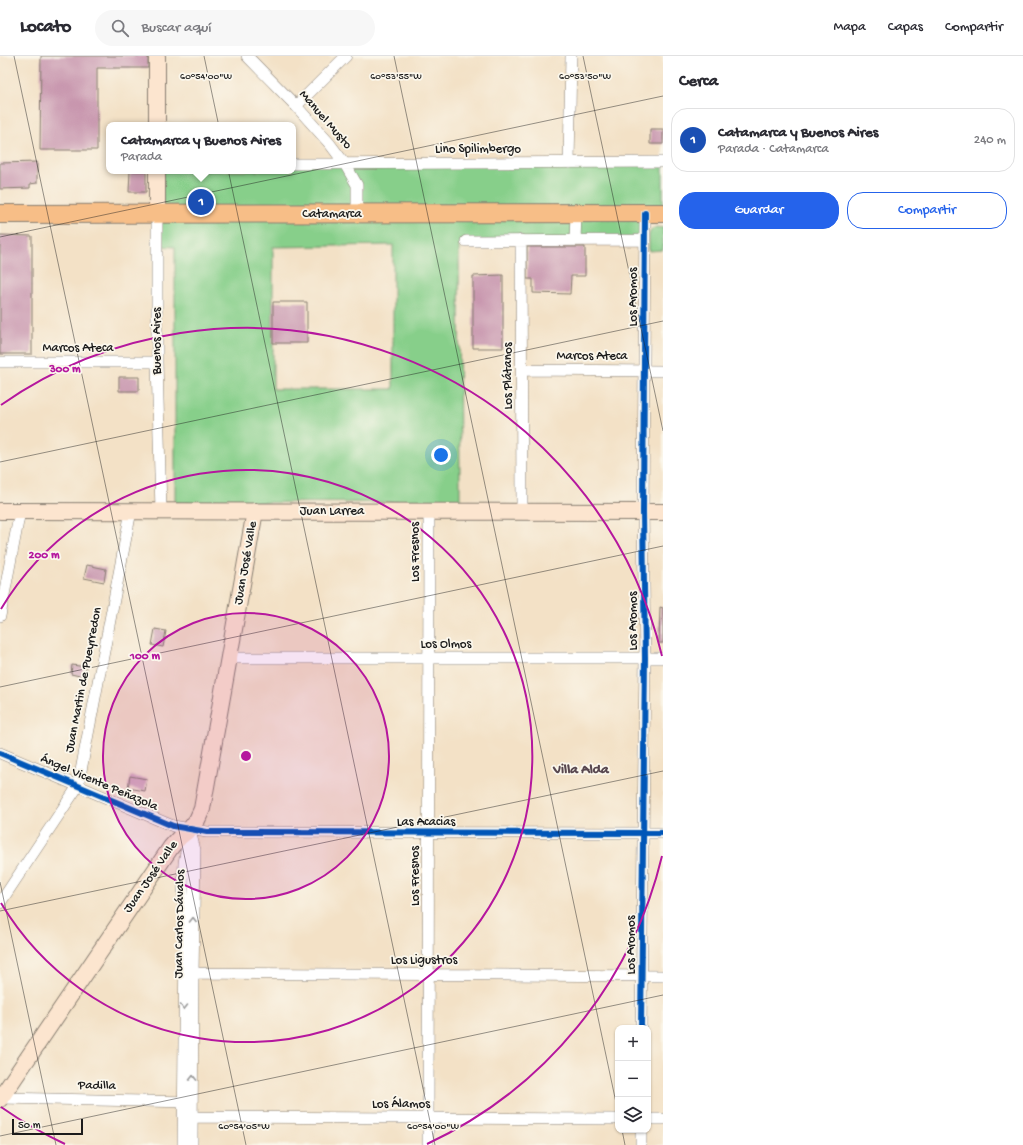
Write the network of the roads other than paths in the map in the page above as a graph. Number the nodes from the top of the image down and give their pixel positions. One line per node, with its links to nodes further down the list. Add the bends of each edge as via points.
1 (157, 56): 6 (street)
2 (247, 56): 5 (street, Manuel Musto)
3 (346, 56): 5 (street)
4 (571, 56): 8 (street)
5 (296, 106): 10 (street, Manuel Musto)
6 (157, 122)
7 (663, 162): 8 (street, Lino Spilimbergo)
8 (569, 163): 10 (street, Lino Spilimbergo)
9 (296, 164): 10 (street, Lino Spilimbergo)
10 (345, 164): 15 (street, Manuel Musto, via 357,185)
11 (157, 174): 14 (street, Buenos Aires)
12 (663, 213): 17 (main road, Catamarca)
13 (0, 214): 14 (main road, Catamarca)
14 (157, 214): 15 (main road, Catamarca); 23 (street, Buenos Aires)
15 (357, 214): 16 (main road, Catamarca)
16 (576, 214): 17 (main road, Catamarca); 19 (street)
17 (645, 214): 20 (street, Los Aromos)
18 (521, 240): 19 (street); 21 (street); 24 (street, Los Plátanos)
19 (576, 240): 20 (street)
20 (644, 240): 25 (street, Los Aromos)
21 (466, 241)
22 (0, 362): 23 (street, Marcos Ateca)
23 (157, 362): 30 (street, Buenos Aires)
24 (522, 370): 25 (street, Marcos Ateca); 33 (street, Los Plátanos)
25 (644, 370): 26 (street, Marcos Ateca); 34 (street, Los Aromos)
26 (663, 371)
27 (0, 511): 28 (street, Juan Larrea)
28 (20, 511): 29 (street, Juan Larrea); 36 (street)
29 (131, 511): 30 (street, Juan Larrea); 42 (street, Juan Martin de Pueyrredon)
30 (161, 511): 31 (street, Juan Larrea)
31 (256, 511): 32 (street, Juan Larrea); 37 (street, Juan José Valle)
32 (429, 511): 33 (street, Juan Larrea); 38 (street, Los Fresnos)
33 (522, 511): 34 (street, Juan Larrea)
34 (643, 512): 35 (street, Juan Larrea); 39 (street, Los Aromos)
35 (663, 512)
36 (0, 616)
37 (229, 658): 38 (street, Los Olmos); 43 (street, Juan José Valle, via 202,809)
38 (429, 658): 39 (street, Los Olmos); 44 (street, Los Fresnos)
39 (644, 658): 40 (street, Los Olmos); 45 (street, Los Aromos)
40 (663, 658)
41 (0, 753): 42 (street, Ángel Vicente Peñazola)
42 (78, 786): 43 (street, Ángel Vicente Peñazola, via 173,826); 47 (street, Juan Martin de Pueyrredon)
43 (190, 829): 44 (street, Las Acacias, via 208,832); 48 (street, Juan Carlos Dávalos, via 195,850); 53 (street, Juan José Valle, via 171,847)
44 (429, 833): 45 (street, Las Acacias); 49 (street, Los Fresnos)
45 (643, 834): 46 (street, Las Acacias); 50 (street, Los Aromos)
46 (663, 834)
47 (0, 903)
48 (188, 973): 49 (street, Los Ligustros); 54 (street, Juan Carlos Dávalos)
49 (428, 974): 50 (street, Los Ligustros); 56 (street, Los Fresnos)
50 (642, 976): 51 (street, Los Ligustros); 52 (street, Los Aromos)
51 (663, 976)
52 (642, 1025)
53 (0, 1098): 54 (street, Padilla)
54 (188, 1102): 55 (street, Juan Carlos Dávalos)
55 (188, 1117): 56 (street, Los Álamos); 61 (street, Juan Carlos Dávalos); 62 (street, Juan Carlos Dávalos)
56 (428, 1118): 57 (street, Los Álamos); 63 (street, Los Fresnos)
57 (615, 1119)
58 (651, 1119): 59 (street)
59 (663, 1119)
60 (641, 1133): 64 (street)
61 (183, 1145)
62 (192, 1145)
63 (428, 1145)
64 (641, 1145)

